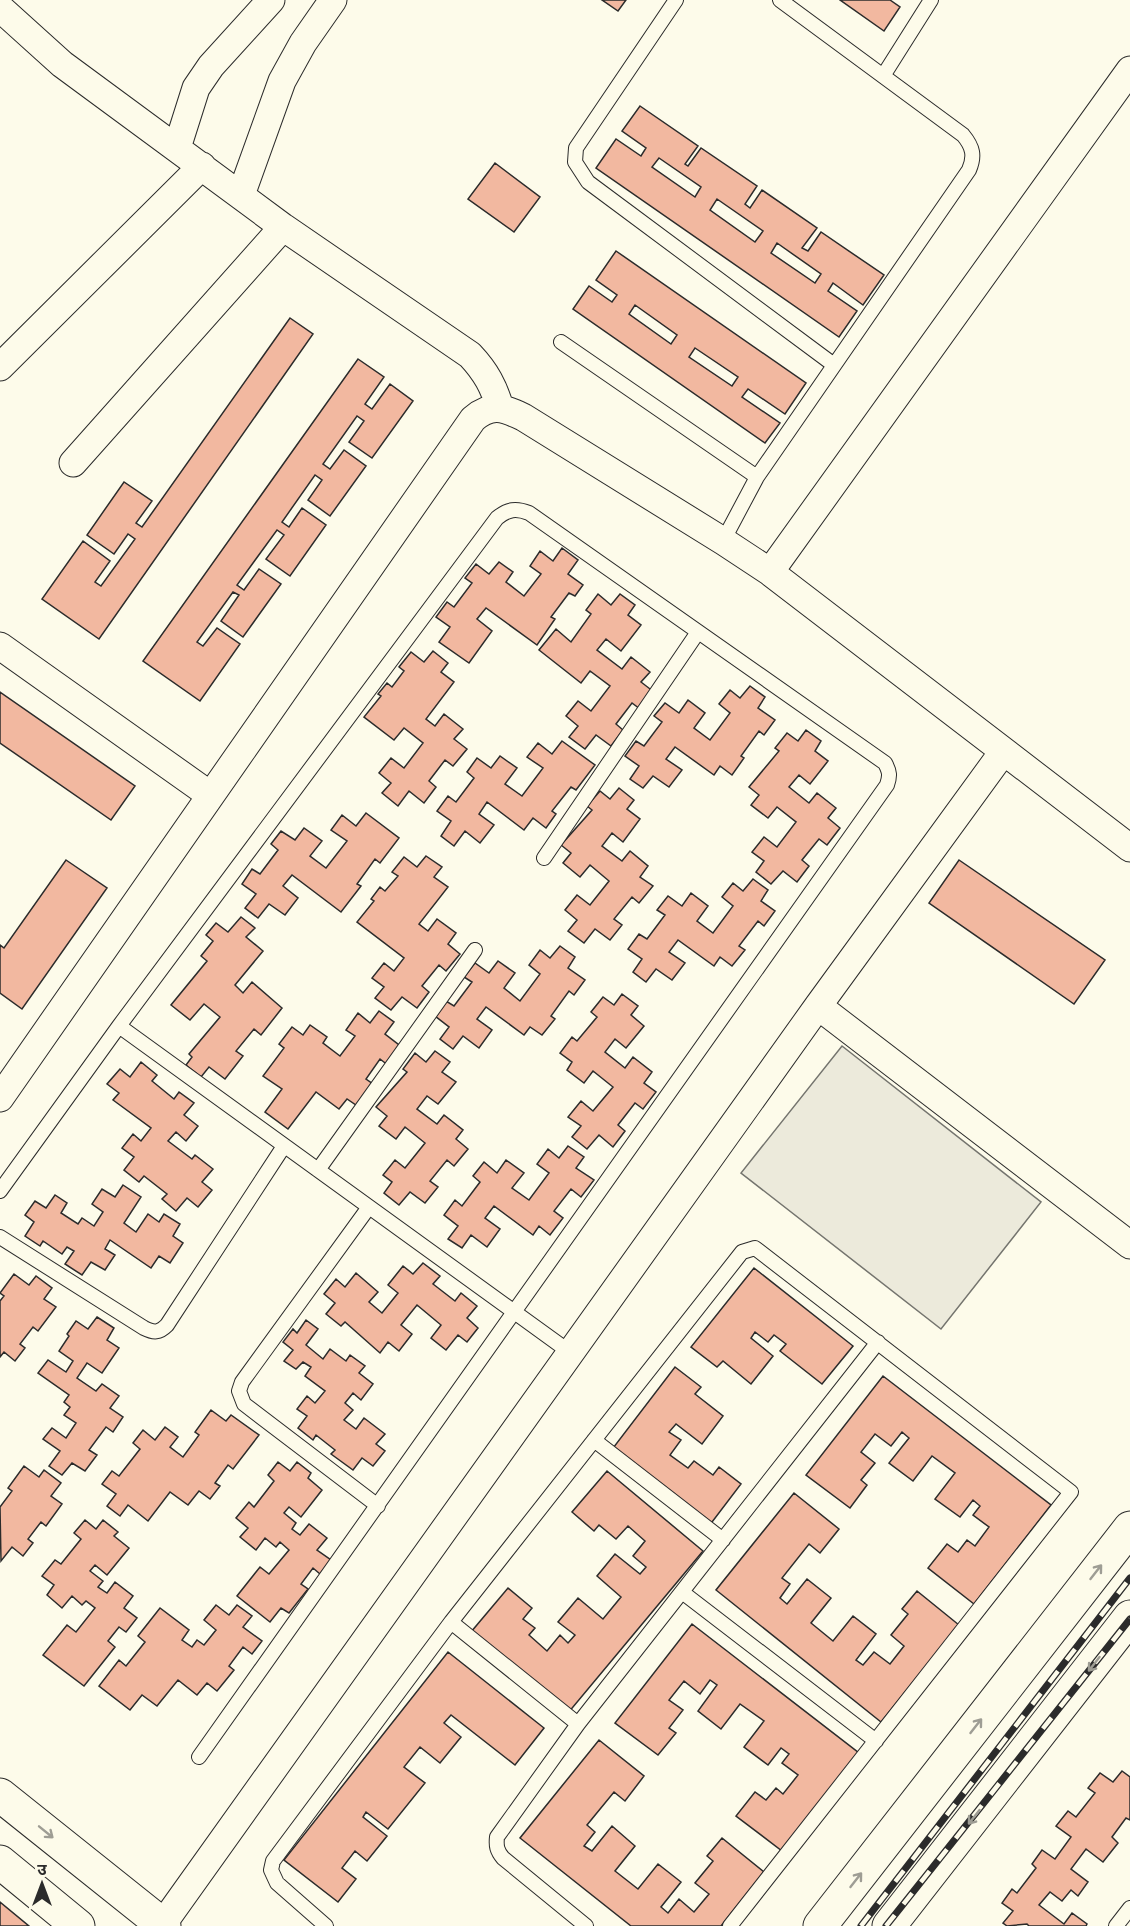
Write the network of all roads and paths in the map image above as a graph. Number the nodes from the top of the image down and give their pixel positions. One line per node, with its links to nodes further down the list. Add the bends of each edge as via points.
1 (271, 0): 9 (street, via 196,87)
2 (333, 0): 11 (street, via 282,81)
3 (676, 0): 14 (lane, via 576,148 575,162 588,182)
4 (780, 0): 8 (lane)
5 (931, 0): 8 (lane)
6 (0, 8): 9 (street, via 62,63)
7 (1130, 70): 20 (street)
8 (883, 76): 14 (lane, via 963,135 972,146 974,160)
9 (177, 148): 10 (street)
10 (202, 166): 11 (street); 15 (street)
11 (241, 195): 12 (street)
12 (283, 227): 16 (street, via 470,356 493,386); 17 (street)
13 (561, 342): 18 (lane)
14 (834, 365): 18 (lane)
15 (0, 367)
16 (500, 408): 19 (street, via 523,417); 24 (street, via 484,410 474,419)
17 (73, 463)
18 (757, 477): 19 (lane)
19 (723, 541): 20 (street)
20 (770, 572): 23 (street)
21 (698, 632): 26 (lane); 29 (lane, via 529,513 518,509 506,511 490,527); 37 (lane, via 885,764 890,776)
22 (0, 646): 24 (street)
23 (1003, 752): 25 (street); 28 (street)
24 (210, 795): 30 (street)
25 (1130, 848)
26 (544, 858)
27 (475, 950): 32 (lane)
28 (818, 1006): 36 (street); 39 (street)
29 (119, 1026): 31 (lane); 33 (lane)
30 (0, 1098)
31 (284, 1146): 32 (lane); 35 (lane, via 161,1331 144,1328)
32 (318, 1170): 34 (lane)
33 (0, 1191)
34 (369, 1207): 37 (lane); 41 (lane, via 242,1382 239,1392 244,1404)
35 (0, 1237)
36 (1130, 1245)
37 (514, 1312): 39 (lane); 41 (lane)
38 (878, 1342): 40 (lane, via 760,1251 748,1248); 43 (lane); 48 (lane, via 1071,1492)
39 (571, 1353): 53 (street)
40 (594, 1440): 43 (lane); 46 (lane)
41 (378, 1506): 49 (lane)
42 (1130, 1528): 58 (street, one-way to 42)
43 (723, 1540): 44 (lane)
44 (682, 1592): 47 (lane); 48 (lane)
45 (1130, 1617): 59 (street, one-way to 59)
46 (451, 1622): 47 (lane); 55 (lane, via 273,1861 277,1883)
47 (578, 1724): 56 (lane, via 497,1837 496,1844 503,1858)
48 (876, 1741): 57 (lane)
49 (199, 1757)
50 (0, 1795): 53 (street, one-way to 53)
51 (0, 1862): 54 (street)
52 (1130, 1908): 60 (lane)
53 (163, 1925)
54 (78, 1926)
55 (326, 1926)
56 (586, 1926)
57 (730, 1926)
58 (820, 1926)
59 (889, 1926)
60 (1116, 1926)

